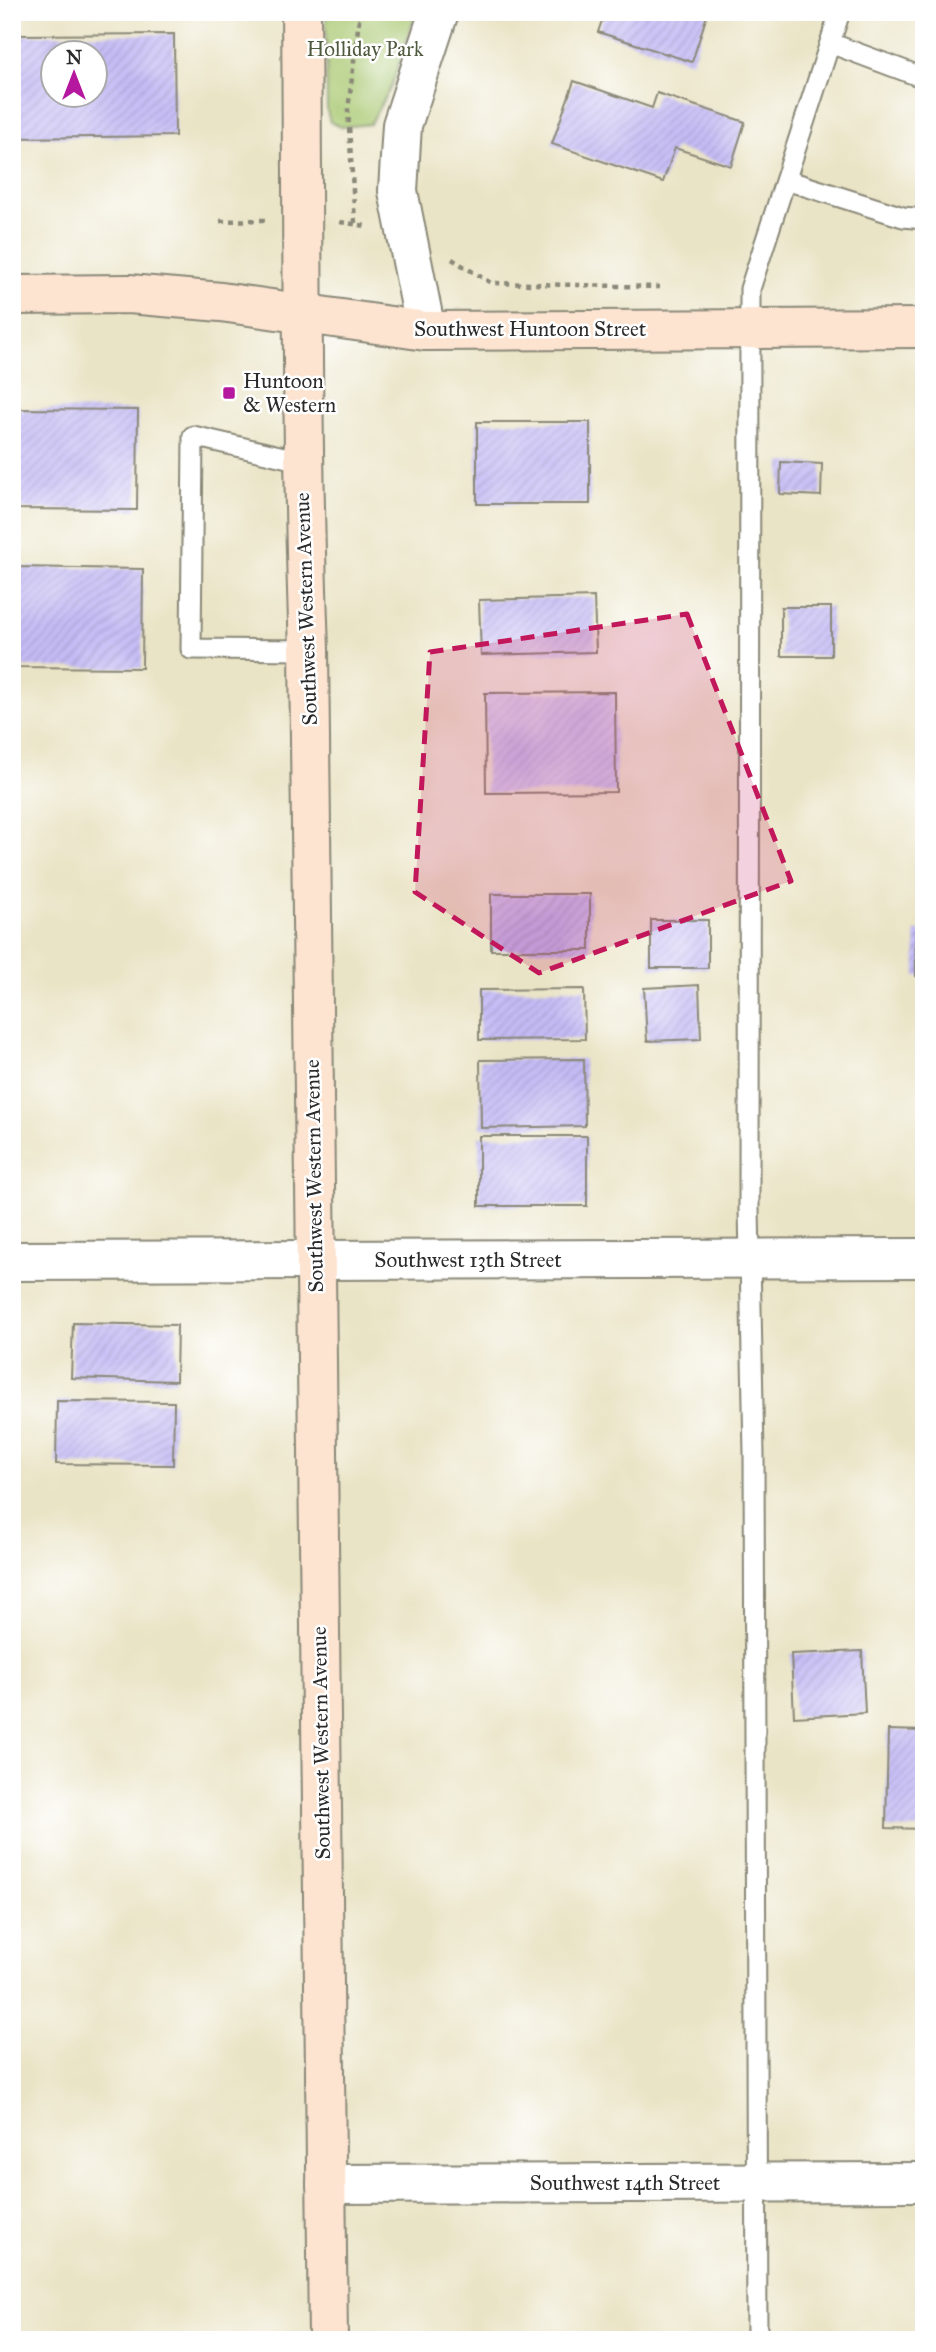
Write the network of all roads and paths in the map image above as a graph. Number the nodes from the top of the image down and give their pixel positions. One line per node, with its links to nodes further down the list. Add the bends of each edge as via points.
1 (301, 12): 8 (street, Southwest Western Avenue)
2 (360, 12): 11 (path, via 348,110)
3 (439, 12): 12 (street, via 402,125 398,191)
4 (840, 12): 5 (lane)
5 (830, 43): 6 (lane); 7 (lane)
6 (924, 78)
7 (786, 180): 9 (lane, via 902,217); 16 (lane, via 750,289)
8 (304, 219): 10 (path); 11 (path); 15 (street, Southwest Western Avenue)
9 (924, 219)
10 (220, 221)
11 (355, 223): 12 (path)
12 (408, 238): 13 (path, via 427,244 491,283); 18 (street)
13 (668, 287)
14 (12, 295): 15 (street, Southwest Huntoon Street, via 129,294 221,302)
15 (304, 316): 18 (street, Southwest Huntoon Street); 19 (street, Southwest Western Avenue)
16 (752, 328): 17 (street, Southwest Huntoon Street); 18 (street, Southwest Huntoon Street); 22 (lane)
17 (924, 328)
18 (426, 331)
19 (302, 461): 20 (street, Southwest Western Avenue); 20 (lane, via 193,436 191,649)
20 (309, 650): 24 (street, Southwest Western Avenue)
21 (924, 1258): 22 (street, Southwest 13th Street)
22 (750, 1259): 24 (street, Southwest 13th Street); 25 (lane)
23 (12, 1261): 24 (street, Southwest 13th Street)
24 (315, 1261): 27 (street, Southwest Western Avenue)
25 (759, 2182): 26 (street, Southwest 14th Street); 27 (street, Southwest 14th Street); 29 (lane)
26 (924, 2182)
27 (326, 2184): 28 (street, Southwest Western Avenue)
28 (328, 2340)
29 (757, 2340)

